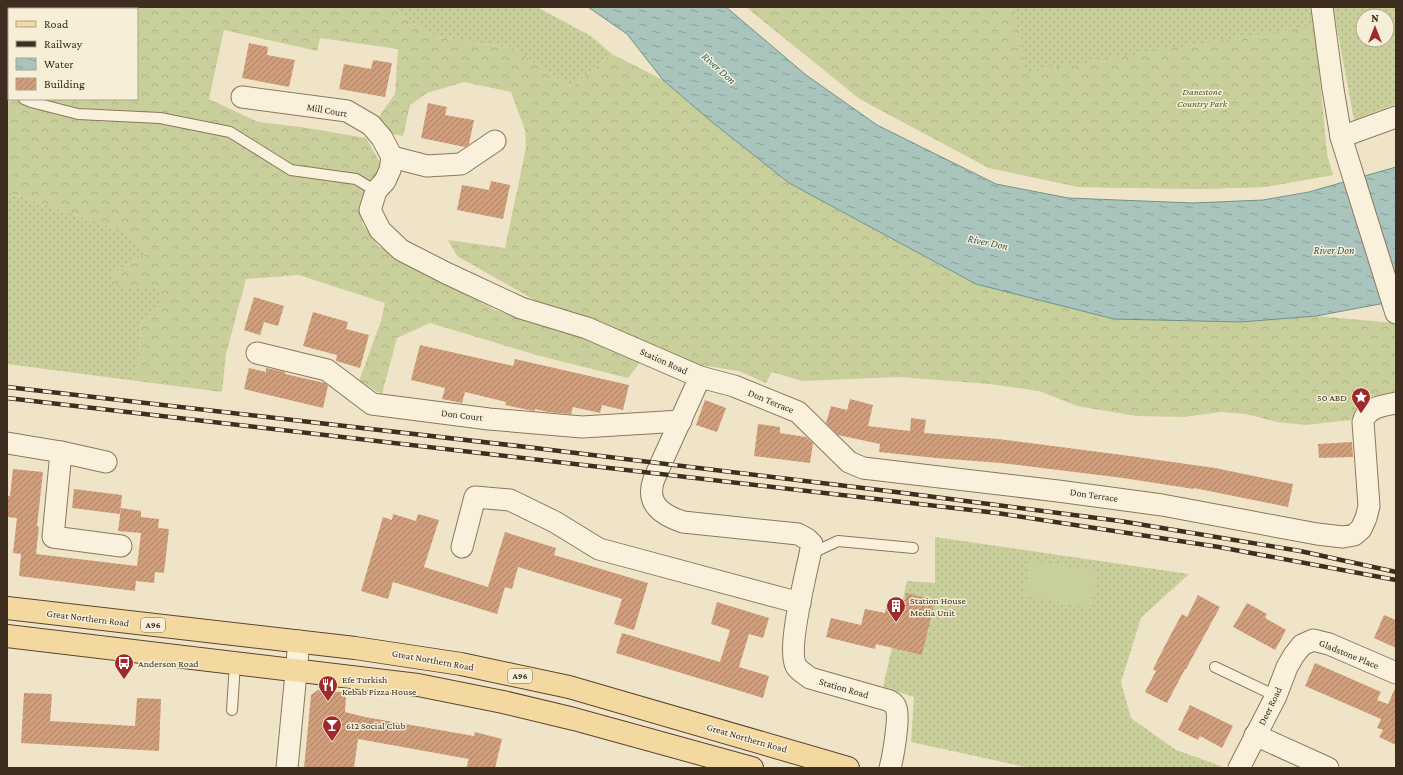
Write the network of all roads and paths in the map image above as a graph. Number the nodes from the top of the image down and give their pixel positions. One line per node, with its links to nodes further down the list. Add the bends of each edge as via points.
1 (1322, 7): 6 (street, via 1333,89)
2 (242, 97): 7 (street, Mill Court, via 347,112 371,125 382,138)
3 (26, 100): 8 (lane, via 78,114 160,118 230,132 291,170 356,178)
4 (1396, 117): 6 (street)
5 (495, 141): 7 (street, via 461,164 427,166)
6 (1344, 145): 9 (street)
7 (392, 157): 8 (street, via 385,181)
8 (376, 191): 11 (street, Station Road, via 370,210 380,230 401,250 521,308 587,328)
9 (1394, 310)
10 (257, 353): 13 (street, Don Court, via 327,370 372,404 489,419 582,427)
11 (700, 378): 12 (street, Don Terrace, via 734,386 798,412 849,462 863,468 1162,505 1317,534 1343,536 1354,535 1361,529 1368,512 1363,422 1365,416 1380,406); 13 (street, Station Road)
12 (1396, 403)
13 (681, 421): 20 (street, Station Road, via 652,485 653,502 659,511 683,522 798,534 812,544)
14 (7, 443): 15 (street)
15 (61, 452): 16 (street); 17 (street, via 53,537)
16 (106, 462)
17 (121, 546)
18 (462, 547): 21 (street, via 475,497 510,500 599,549)
19 (913, 548): 20 (lane, via 838,541)
20 (810, 554): 21 (street, Station Road)
21 (800, 603): 36 (street, Station Road, via 794,633 796,666 810,678 887,700 896,707 898,716)
22 (7, 608): 24 (main road, Great Northern Road / A96)
23 (7, 636): 26 (main road)
24 (299, 641): 28 (street); 35 (main road, Great Northern Road / A96, via 404,654 519,675 569,687)
25 (1302, 645): 29 (street, Gladstone Place, via 1313,640 1329,644); 30 (street, Deer Road, via 1287,668)
26 (235, 663): 28 (main road); 31 (lane)
27 (1215, 667): 30 (lane)
28 (297, 670): 33 (street); 34 (main road, via 418,685 476,696 616,730)
29 (1396, 673)
30 (1276, 696): 32 (street, Deer Road)
31 (232, 710)
32 (1255, 736): 37 (street, Deer Road); 38 (street)
33 (287, 768)
34 (752, 768)
35 (848, 768)
36 (890, 768)
37 (1239, 768)
38 (1328, 768)

